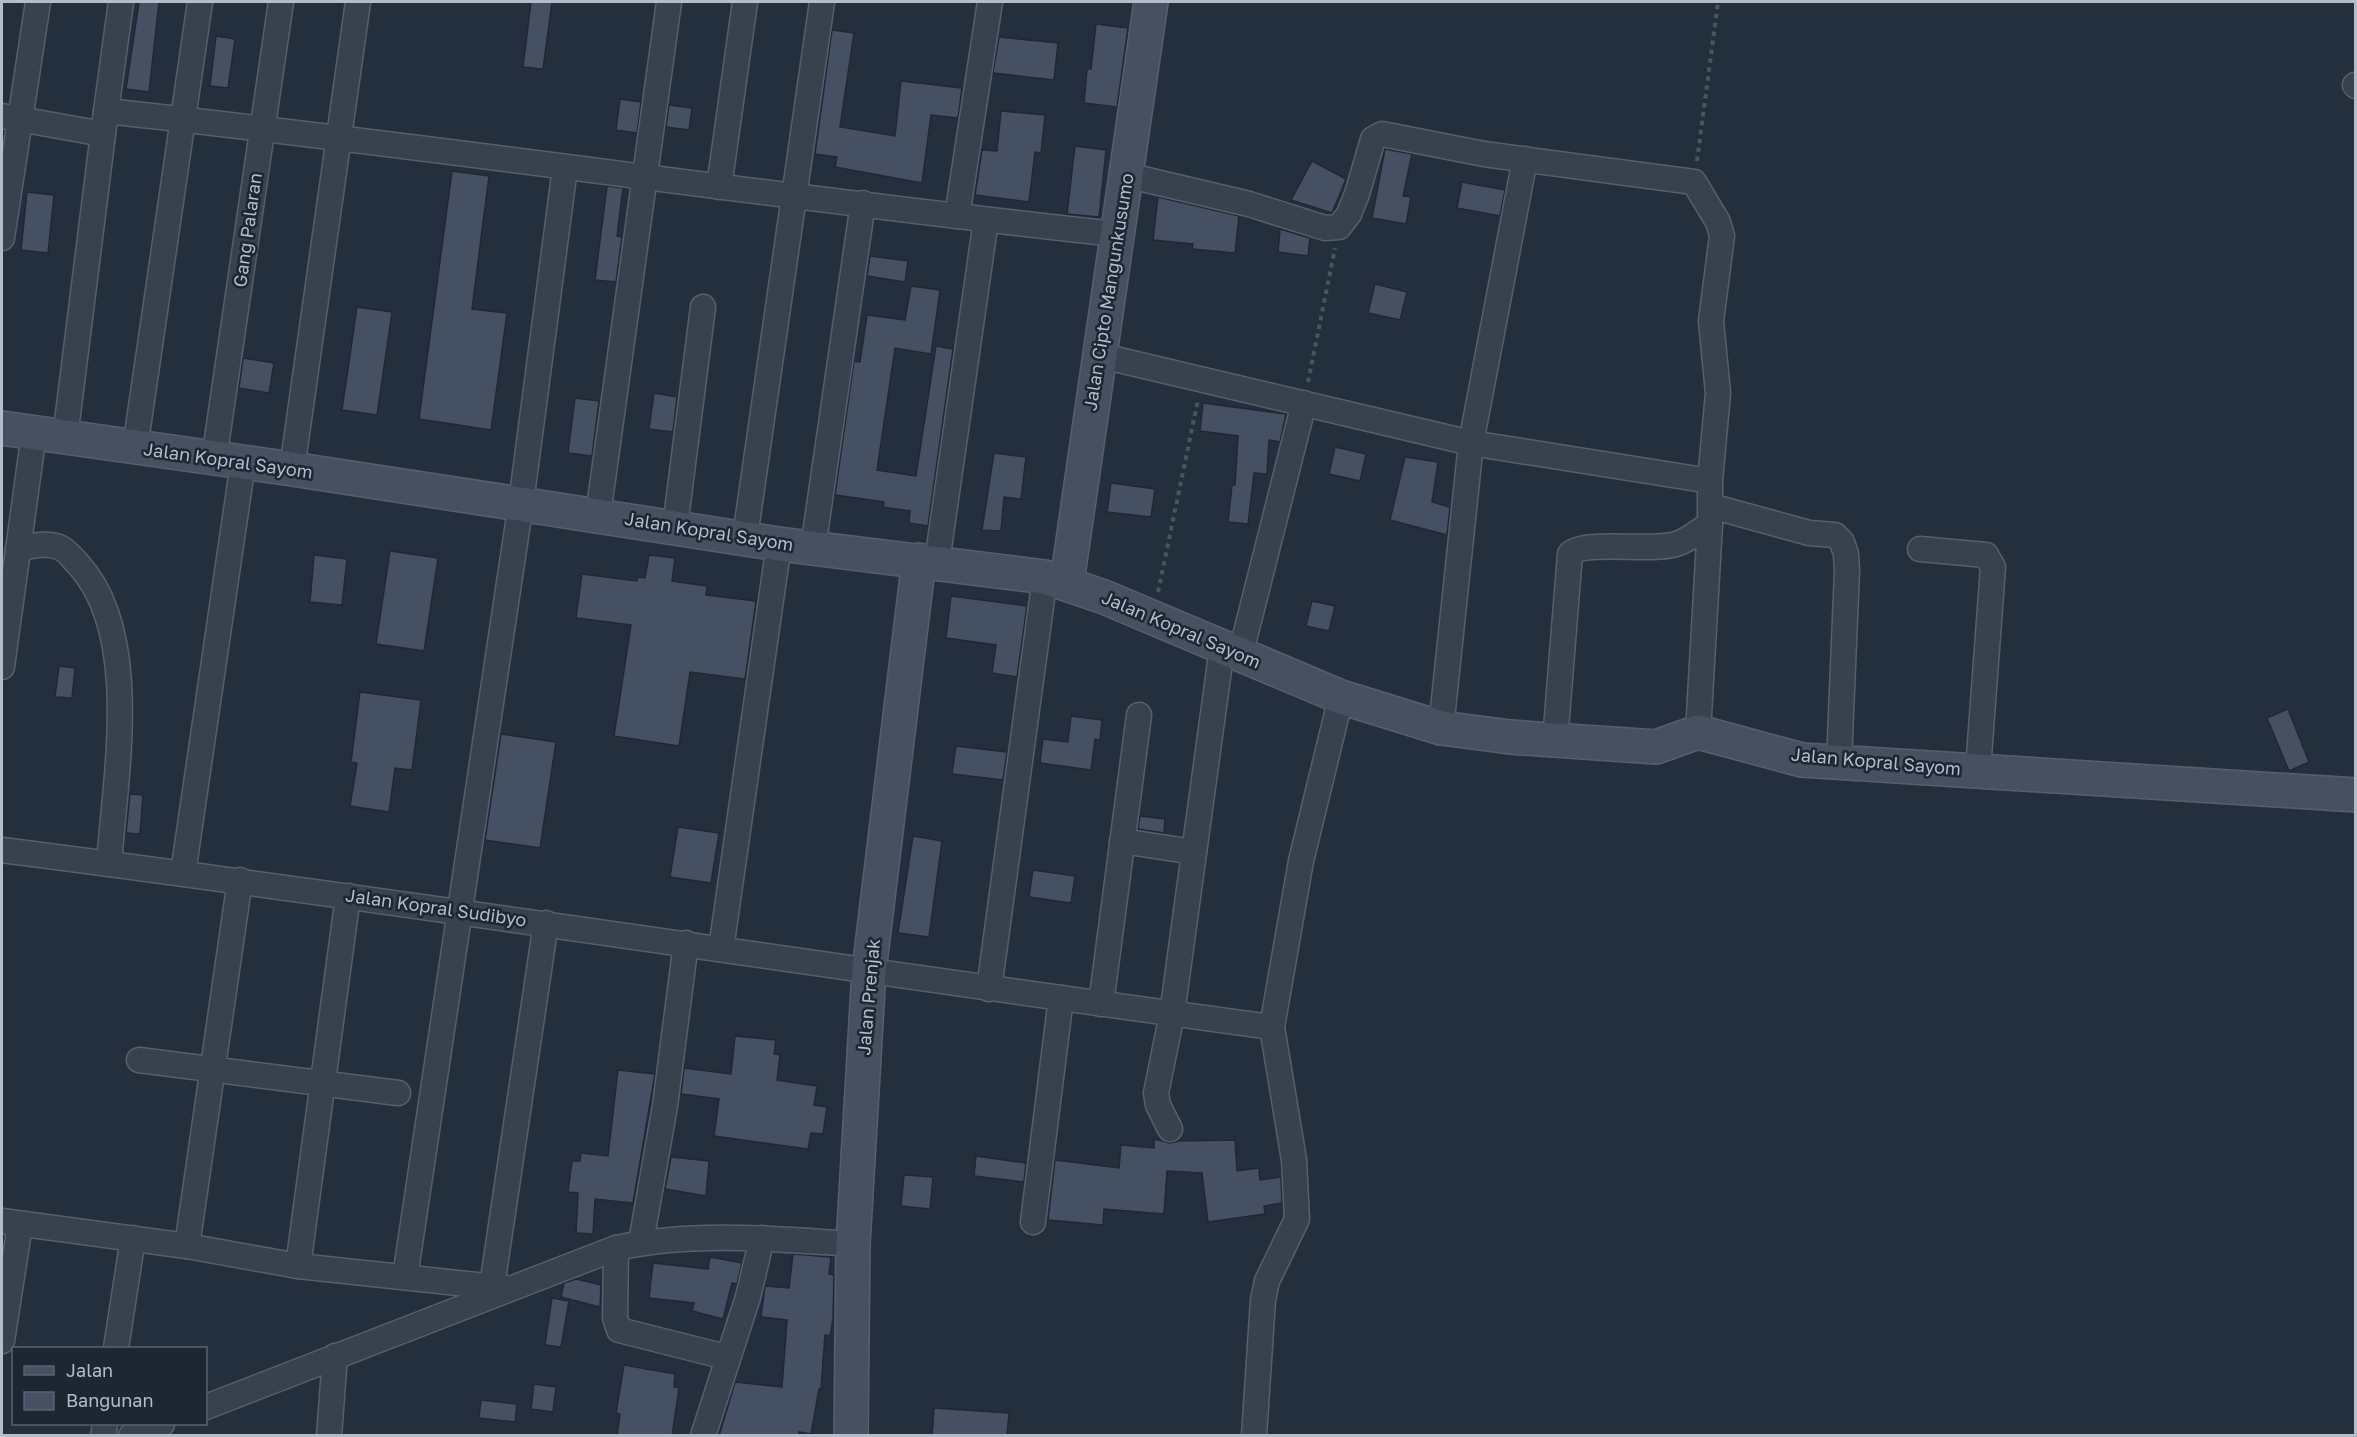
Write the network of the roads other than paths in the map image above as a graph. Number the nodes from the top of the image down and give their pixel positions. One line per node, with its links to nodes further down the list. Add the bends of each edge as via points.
1 (38, 2): 11 (street)
2 (121, 2): 13 (street)
3 (200, 2): 12 (street)
4 (281, 2): 14 (street, Gang Palaran)
5 (358, 2): 15 (street)
6 (669, 2): 19 (street)
7 (745, 2): 20 (street)
8 (822, 2): 21 (street)
9 (990, 2): 23 (street)
10 (1151, 2): 18 (street, Jalan Cipto Mangunkusumo)
11 (11, 118): 13 (street); 26 (street)
12 (183, 119): 13 (street); 14 (street); 33 (street)
13 (105, 123): 31 (street)
14 (263, 129): 15 (street); 34 (street, Gang Palaran)
15 (339, 137): 17 (street); 35 (street)
16 (1525, 159): 18 (street, via 1377,136 1349,214 1339,227 1325,228 1249,204); 32 (street); 36 (street, via 1694,182 1718,222 1722,236 1711,321 1718,393)
17 (565, 168): 19 (street); 37 (street)
18 (1126, 175): 25 (street, Jalan Cipto Mangunkusumo)
19 (645, 178): 20 (street); 38 (street)
20 (718, 187): 21 (street)
21 (793, 196): 22 (street); 41 (street)
22 (863, 203): 23 (street); 43 (street)
23 (957, 216): 24 (street)
24 (986, 220): 25 (street); 46 (street)
25 (1115, 234): 28 (street, Jalan Cipto Mangunkusumo)
26 (2, 238)
27 (703, 307): 40 (street)
28 (1098, 355): 29 (street); 47 (street, Jalan Cipto Mangunkusumo)
29 (1304, 403): 32 (street); 48 (street)
30 (2, 428): 31 (street, Jalan Kopral Sayom)
31 (50, 435): 33 (street, Jalan Kopral Sayom); 45 (street)
32 (1471, 443): 36 (street); 52 (street)
33 (135, 448): 34 (street, Jalan Kopral Sayom)
34 (229, 461): 35 (street, Jalan Kopral Sayom); 62 (street, Gang Palaran)
35 (292, 469): 37 (street, Jalan Kopral Sayom)
36 (1710, 482): 39 (street)
37 (521, 503): 38 (street, Jalan Kopral Sayom); 65 (street)
38 (598, 515): 40 (street, Jalan Kopral Sayom)
39 (1711, 515): 53 (street); 54 (street, via 1678,544 1579,547 1570,554); 55 (street, via 1835,535 1842,542 1847,570)
40 (675, 527): 41 (street, Jalan Kopral Sayom)
41 (745, 537): 42 (street, Jalan Kopral Sayom)
42 (779, 544): 43 (street, Jalan Kopral Sayom); 68 (street)
43 (813, 548): 46 (street, Jalan Kopral Sayom)
44 (1920, 549): 56 (street, via 1986,555 1993,567)
45 (12, 554): 49 (street); 61 (street, via 47,544 60,547 86,573 110,617 118,666 119,727)
46 (928, 562): 47 (street, Jalan Kopral Sayom); 69 (street, Jalan Prenjak)
47 (1056, 579): 48 (street, Jalan Kopral Sayom); 70 (street)
48 (1231, 652): 50 (street, Jalan Kopral Sayom); 60 (street)
49 (2, 665)
50 (1341, 697): 52 (street, Jalan Kopral Sayom); 74 (street, via 1301,861)
51 (1139, 715): 58 (street)
52 (1441, 728): 54 (street, Jalan Kopral Sayom)
53 (1698, 732): 54 (street, Jalan Kopral Sayom, via 1656,747); 55 (street, Jalan Kopral Sayom, via 1802,760)
54 (1555, 741)
55 (1839, 762): 56 (street, Jalan Kopral Sayom)
56 (1978, 770): 57 (street, Jalan Kopral Sayom)
57 (2355, 795)
58 (1122, 841): 60 (street); 72 (street)
59 (2, 850): 61 (street, Jalan Kopral Sudibyo)
60 (1194, 852): 73 (street)
61 (109, 864): 62 (street, Jalan Kopral Sudibyo)
62 (183, 873): 63 (street, Jalan Kopral Sudibyo)
63 (240, 880): 64 (street, Jalan Kopral Sudibyo); 76 (street)
64 (348, 896): 65 (street, Jalan Kopral Sudibyo); 77 (street)
65 (460, 911): 66 (street, Jalan Kopral Sudibyo); 89 (street)
66 (546, 923): 67 (street, Jalan Kopral Sudibyo); 90 (street)
67 (686, 943): 68 (street, Jalan Kopral Sudibyo); 84 (street, via 665,1106)
68 (721, 949): 69 (street, Jalan Kopral Sudibyo)
69 (869, 971): 70 (street, Jalan Kopral Sudibyo); 85 (street, Jalan Prenjak)
70 (989, 989): 71 (street, Jalan Kopral Sudibyo)
71 (1061, 998): 72 (street, Jalan Kopral Sudibyo); 80 (street)
72 (1101, 1004): 73 (street, Jalan Kopral Sudibyo)
73 (1172, 1014): 74 (street, Jalan Kopral Sudibyo); 79 (street, via 1156,1093)
74 (1272, 1027): 101 (street, via 1294,1160 1297,1219 1267,1281 1263,1300)
75 (139, 1060): 76 (street)
76 (214, 1071): 77 (street); 86 (street)
77 (321, 1084): 78 (street); 88 (street)
78 (398, 1093)
79 (1170, 1129)
80 (1033, 1222)
81 (11, 1223): 82 (street); 91 (street)
82 (133, 1238): 86 (street); 92 (street)
83 (762, 1238): 84 (street, via 668,1238); 85 (street); 94 (street, via 748,1297)
84 (641, 1242): 87 (street)
85 (853, 1244): 100 (street, Jalan Prenjak)
86 (187, 1246): 88 (street)
87 (616, 1248): 90 (street); 94 (street, via 615,1318 619,1330)
88 (298, 1266): 89 (street)
89 (405, 1277): 90 (street)
90 (500, 1287): 93 (street)
91 (2, 1341)
92 (116, 1347)
93 (335, 1356): 95 (street); 98 (street)
94 (726, 1357): 99 (street)
95 (207, 1407)
96 (159, 1425): 97 (street)
97 (131, 1436)
98 (329, 1436)
99 (703, 1436)
100 (851, 1436)
101 (1254, 1436)

